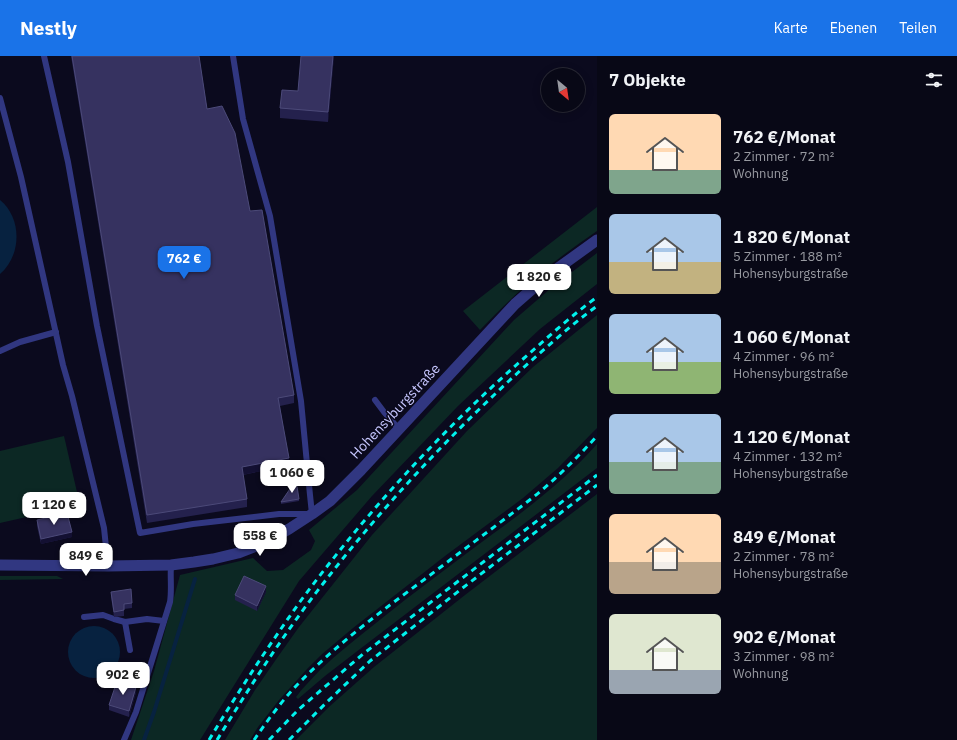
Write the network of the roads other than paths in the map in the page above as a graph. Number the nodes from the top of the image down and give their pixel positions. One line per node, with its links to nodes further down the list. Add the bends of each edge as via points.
1 (44, 56): 9 (lane, via 68,162 97,326 140,534 192,524 279,514)
2 (233, 56): 9 (lane, via 242,119 270,216 301,401)
3 (0, 98): 5 (lane, via 21,177)
4 (597, 240): 8 (street, Hohensyburgstraße, via 547,276 515,304)
5 (56, 332): 6 (lane, via 20,342); 12 (lane, via 104,528)
6 (0, 351)
7 (375, 400): 8 (lane)
8 (399, 429): 9 (street, Hohensyburgstraße, via 330,501)
9 (312, 514): 11 (street, Hohensyburgstraße, via 289,530 238,553)
10 (0, 565): 12 (street, Hohensyburgstraße)
11 (171, 565): 12 (street, Hohensyburgstraße); 14 (lane, via 171,596)
12 (108, 566)
13 (84, 617): 15 (lane, via 103,615)
14 (164, 621): 15 (lane, via 147,619); 17 (lane, via 136,712)
15 (125, 622): 16 (lane)
16 (130, 650)
17 (124, 740)

